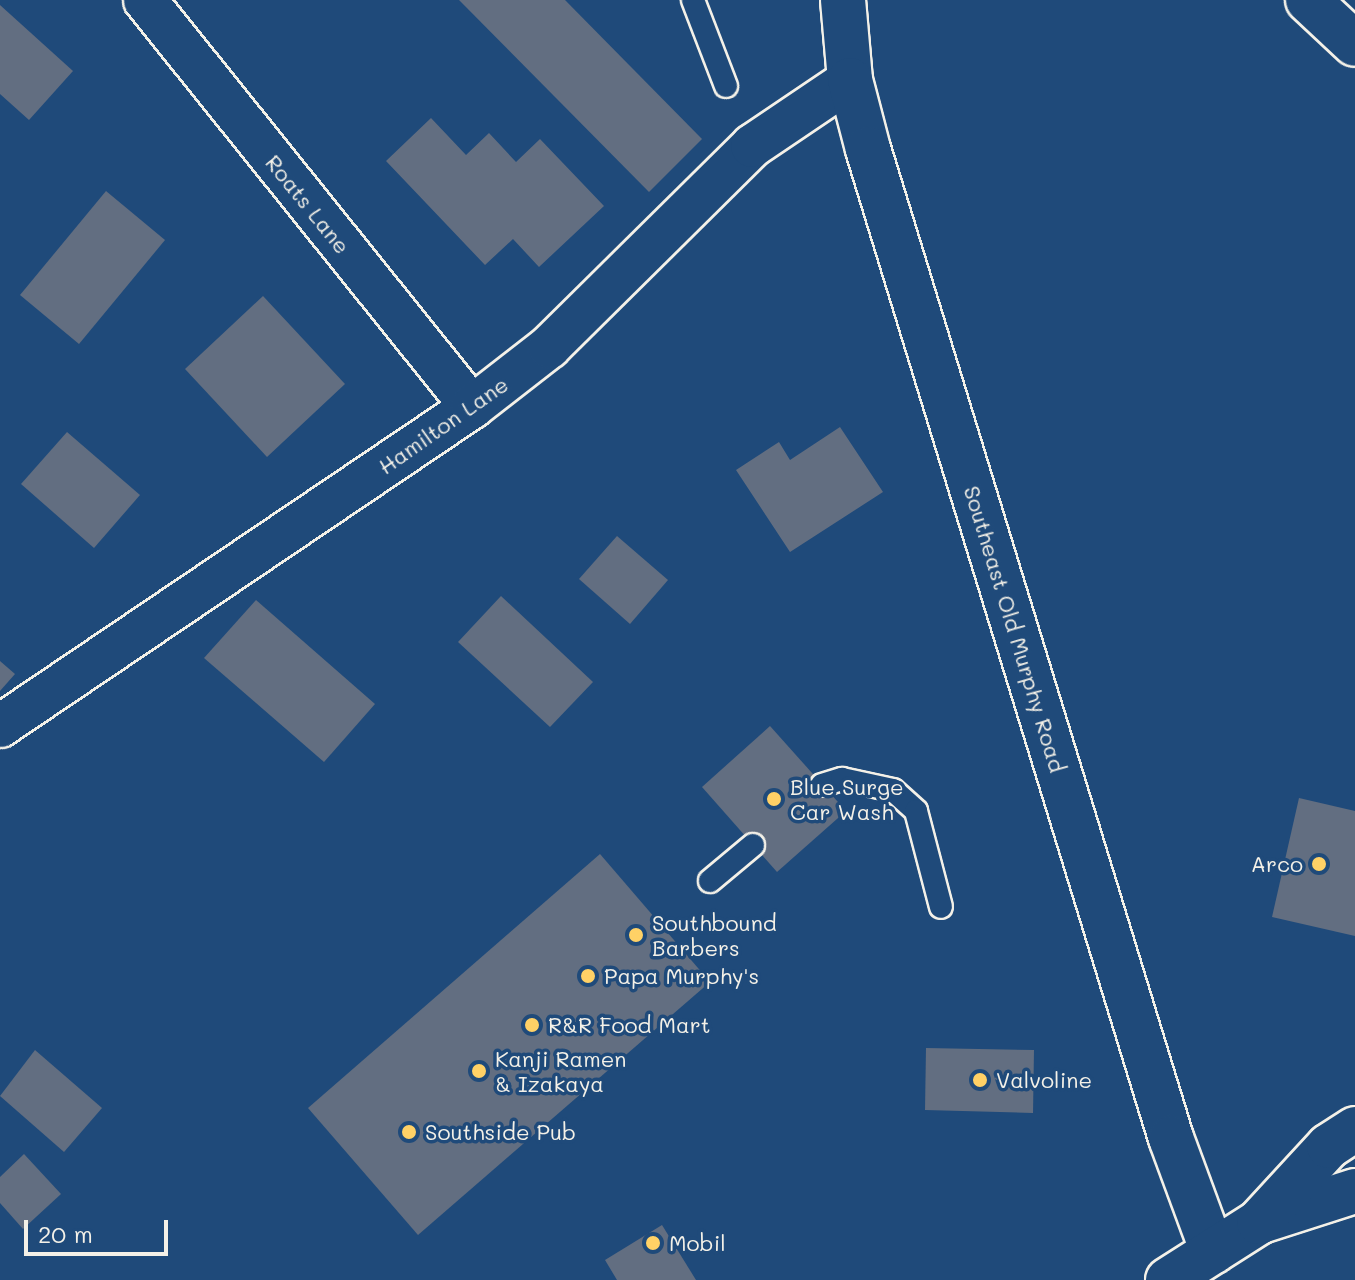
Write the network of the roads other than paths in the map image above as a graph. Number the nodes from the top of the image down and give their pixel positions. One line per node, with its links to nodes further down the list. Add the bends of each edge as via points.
1 (145, 0): 8 (street, Roats Lane)
2 (693, 0): 7 (lane)
3 (843, 0): 6 (street, Southeast Old Murphy Road)
4 (1308, 0): 5 (street)
5 (1355, 44)
6 (850, 80): 8 (street, Hamilton Lane, via 752,146 549,347); 17 (street, Southeast Old Murphy Road, via 1171,1138)
7 (726, 86)
8 (472, 407): 9 (street, Hamilton Lane)
9 (0, 726)
10 (822, 785): 13 (lane, via 842,779 893,790 916,811)
11 (753, 845): 12 (lane)
12 (710, 881)
13 (941, 907)
14 (1355, 1129): 16 (street, via 1329,1146)
15 (1355, 1191): 16 (street)
16 (1259, 1222): 17 (street)
17 (1213, 1252): 18 (street)
18 (1168, 1280)

